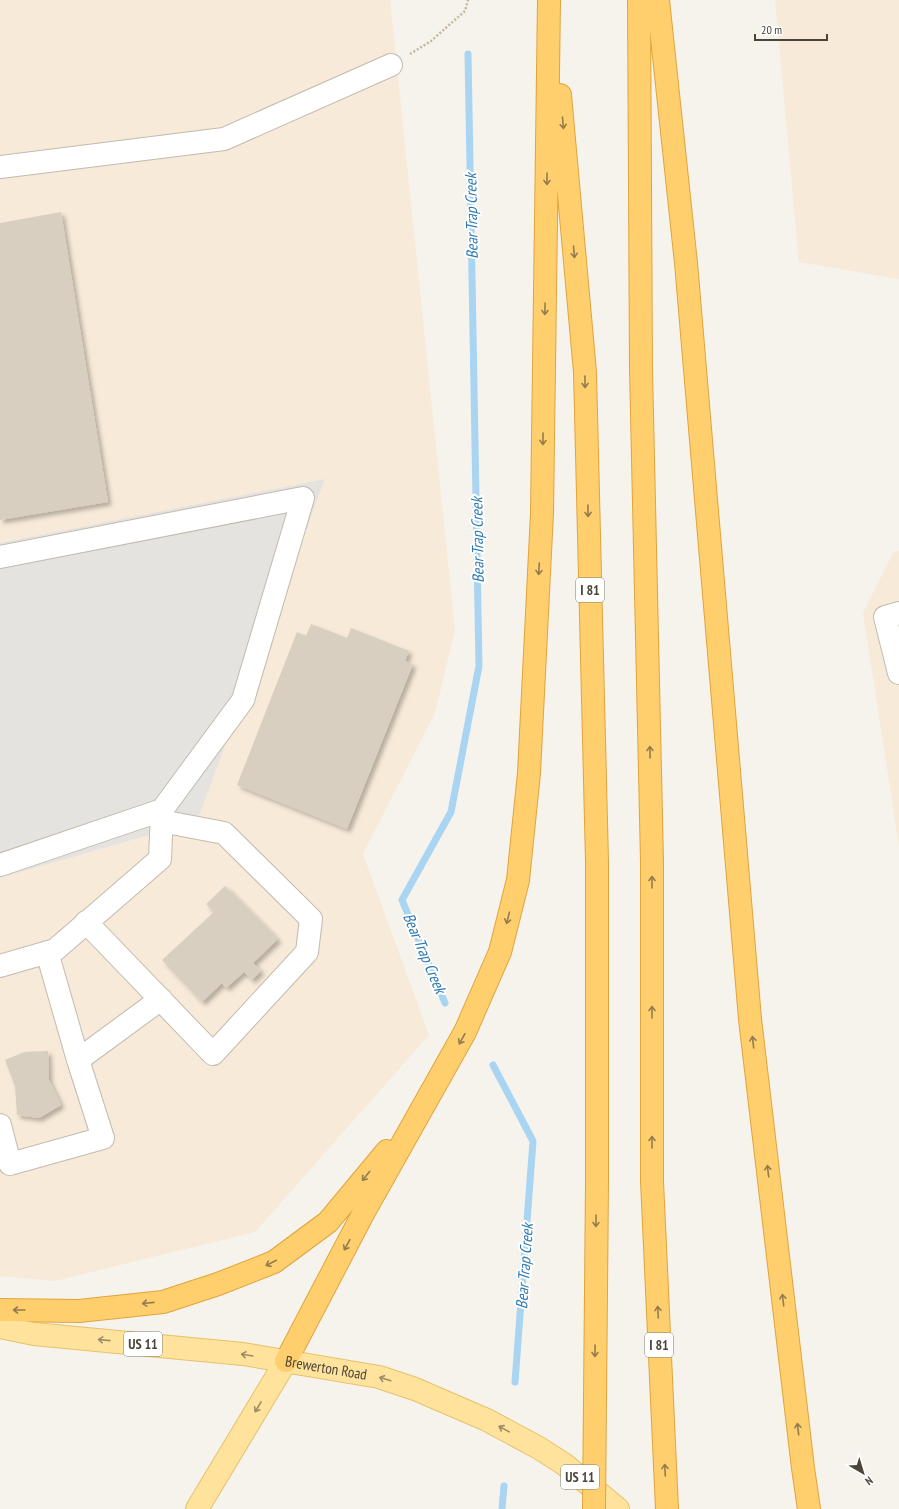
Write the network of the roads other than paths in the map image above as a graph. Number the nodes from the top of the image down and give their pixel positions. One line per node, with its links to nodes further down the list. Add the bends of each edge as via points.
1 (551, 0): 16 (highway, one-way to 16, via 542,513 529,773 518,880 500,952 465,1032); 24 (highway, I 81, one-way to 24, bridge, via 585,372 596,862)
2 (639, 0): 26 (highway, I 81, one-way to 2, via 652,1181 652,861 641,369)
3 (658, 0): 22 (highway, one-way to 3, via 750,1019 686,263)
4 (391, 65): 5 (lane, via 224,139)
5 (0, 167)
6 (0, 557): 9 (lane, via 303,498 242,700)
7 (899, 613): 8 (lane, via 885,616)
8 (899, 673)
9 (162, 816): 10 (lane); 11 (lane, via 160,859); 14 (lane, via 224,833 311,919 307,952 213,1054)
10 (0, 865)
11 (86, 922): 12 (lane, via 55,950); 14 (lane)
12 (47, 952): 13 (lane); 15 (lane)
13 (0, 966)
14 (161, 999): 15 (lane)
15 (78, 1060): 18 (lane, via 103,1138)
16 (427, 1103): 19 (highway, one-way to 19, via 328,1222 274,1262 163,1302 79,1311); 21 (highway, one-way to 21, via 365,1210)
17 (0, 1125): 18 (lane)
18 (5, 1166)
19 (0, 1310)
20 (0, 1327): 21 (main road, Brewerton Road / US 11, one-way to 20, via 243,1354 34,1334)
21 (286, 1361): 23 (main road, one-way to 23); 25 (main road, Brewerton Road / US 11, one-way to 21, via 564,1464 487,1420 414,1388 379,1378)
22 (803, 1468): 27 (highway); 28 (highway)
23 (197, 1509)
24 (594, 1509)
25 (618, 1509)
26 (667, 1509)
27 (805, 1509)
28 (809, 1509)

